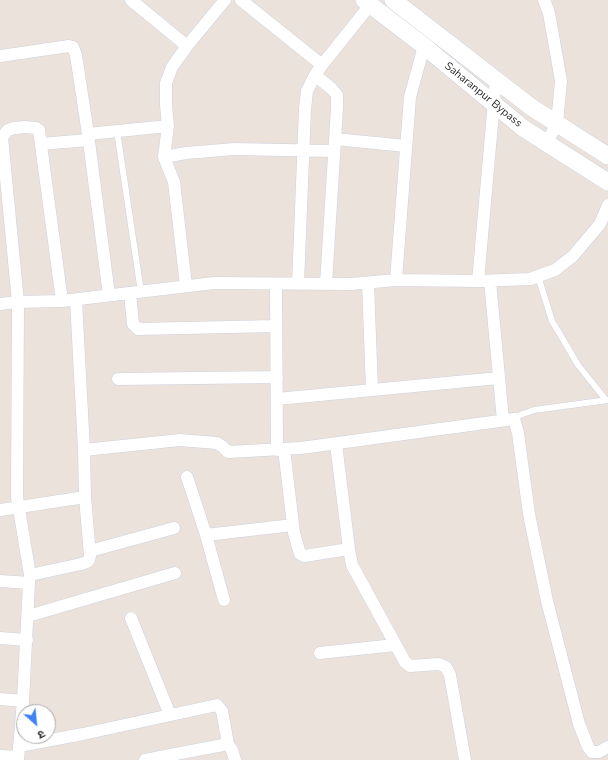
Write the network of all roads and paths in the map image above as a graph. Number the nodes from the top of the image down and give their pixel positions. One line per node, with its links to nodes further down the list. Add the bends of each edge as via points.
1 (131, 0): 7 (street)
2 (225, 0): 7 (street)
3 (241, 0): 10 (street)
4 (393, 0): 11 (main road)
5 (544, 0): 13 (street, via 549,13 561,81)
6 (367, 3): 8 (main road, Saharanpur Bypass); 10 (street)
7 (187, 46): 14 (street, via 172,67 166,83)
8 (424, 46): 12 (main road, Saharanpur Bypass); 20 (street, via 410,97)
9 (0, 56): 16 (street, via 73,47)
10 (318, 70): 17 (street, via 337,95); 21 (street, via 307,90)
11 (496, 79): 12 (street); 13 (main road, via 531,107)
12 (493, 104): 18 (main road, Saharanpur Bypass); 29 (street)
13 (557, 123): 18 (street); 23 (main road)
14 (168, 126): 15 (street); 24 (street)
15 (117, 131): 16 (street); 35 (lane)
16 (88, 137): 19 (street); 36 (street)
17 (335, 139): 20 (street); 22 (street)
18 (547, 143): 25 (main road, Saharanpur Bypass)
19 (41, 144): 38 (street); 39 (street, via 39,130 36,128 14,128 2,137)
20 (406, 146): 28 (street)
21 (304, 149): 22 (street); 24 (street, via 234,149); 32 (street)
22 (334, 151): 33 (street)
23 (608, 156)
24 (164, 157): 34 (street, via 174,182)
25 (608, 182)
26 (608, 205): 27 (street, via 600,224 573,256 555,270)
27 (538, 276): 29 (street, via 530,279); 47 (lane, via 552,321 578,365)
28 (396, 280): 29 (street); 30 (street)
29 (484, 281): 43 (street)
30 (368, 283): 33 (street); 45 (street)
31 (276, 284): 32 (street); 34 (street, via 214,283); 41 (street)
32 (298, 284): 33 (street)
33 (326, 284)
34 (186, 286): 35 (street)
35 (135, 292): 36 (street); 41 (street, via 133,324 138,329)
36 (109, 295): 37 (street)
37 (76, 300): 38 (street); 50 (street)
38 (62, 301): 39 (street)
39 (18, 302): 40 (street); 54 (street)
40 (0, 304)
41 (276, 326): 42 (street)
42 (277, 378): 44 (street); 46 (street)
43 (499, 378): 45 (street); 48 (street)
44 (118, 379)
45 (372, 390): 46 (street)
46 (277, 399): 51 (street)
47 (607, 400): 48 (lane, via 534,410)
48 (509, 419): 49 (street); 78 (street, via 518,433 529,514 547,601 579,724)
49 (336, 444): 51 (street); 59 (street)
50 (84, 450): 51 (street, via 180,440 217,443 228,452); 53 (street)
51 (280, 450): 56 (street)
52 (187, 477): 58 (street)
53 (85, 498): 54 (street); 60 (street)
54 (18, 508): 55 (street); 62 (street)
55 (0, 510)
56 (293, 525): 58 (street); 59 (street, via 300,554 304,556)
57 (174, 528): 60 (street)
58 (206, 535): 64 (street)
59 (349, 549): 69 (street, via 352,565)
60 (90, 552): 62 (street, via 90,560 87,562)
61 (174, 573): 65 (street)
62 (29, 579): 63 (street); 65 (street)
63 (0, 581)
64 (224, 600)
65 (28, 616): 68 (street)
66 (130, 618): 73 (street)
67 (0, 638): 68 (street)
68 (27, 640): 72 (street)
69 (395, 645): 70 (street); 81 (street, via 410,666 439,664 446,667 450,675)
70 (320, 653)
71 (0, 699): 72 (street)
72 (23, 702): 76 (street)
73 (170, 715): 74 (street, via 217,705 222,710); 76 (street, via 84,734)
74 (228, 744): 79 (street); 80 (street)
75 (608, 747): 78 (street)
76 (18, 754): 77 (street)
77 (0, 756)
78 (590, 756)
79 (145, 760)
80 (235, 760)
81 (465, 760)

